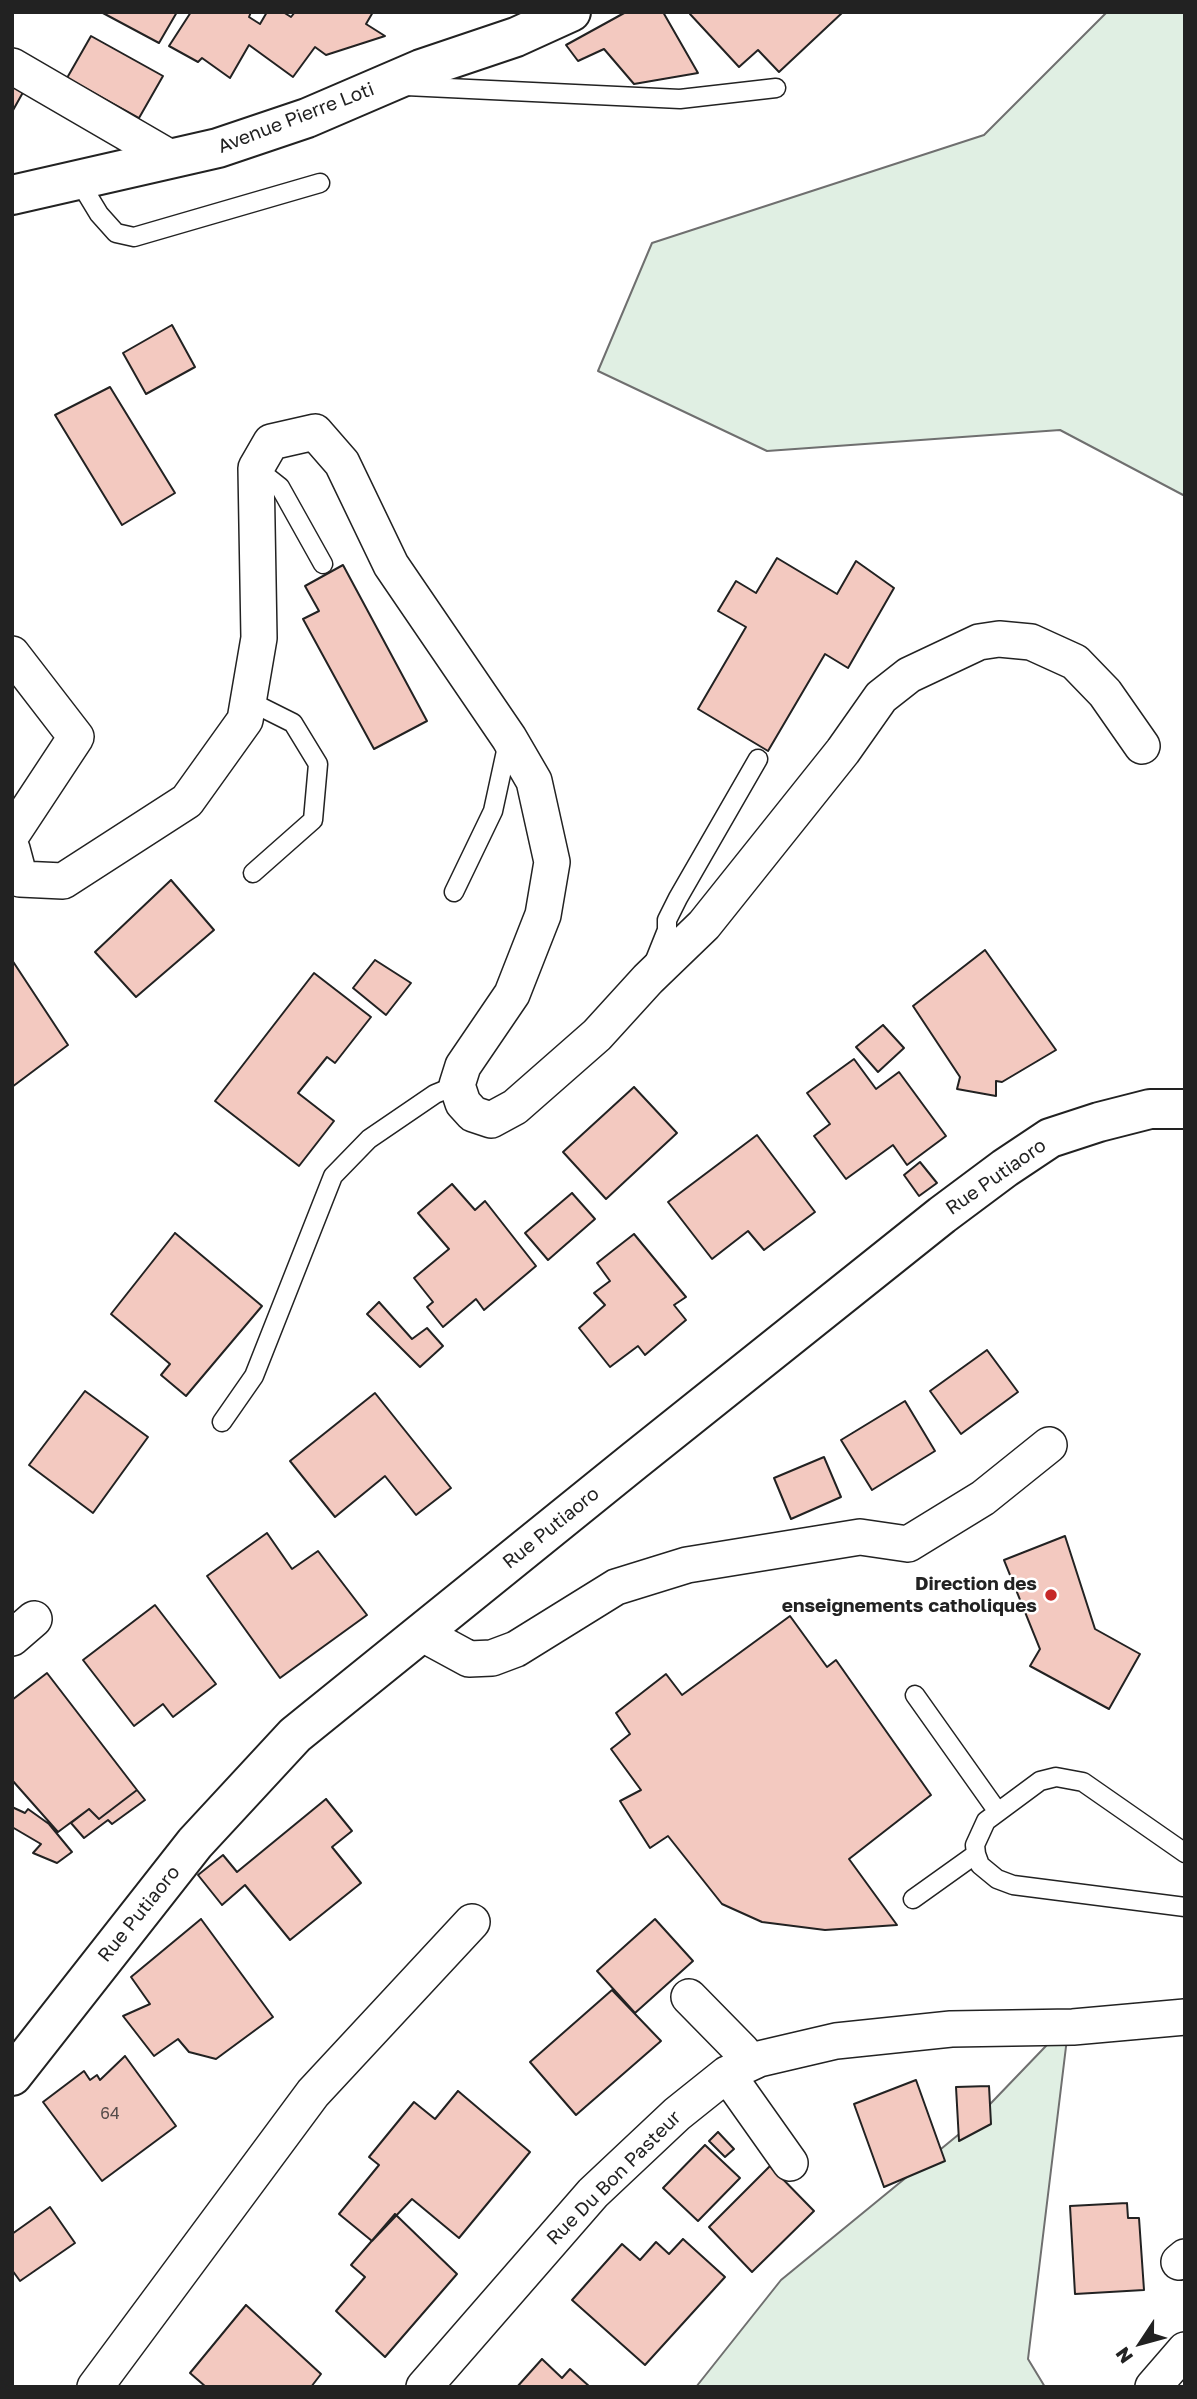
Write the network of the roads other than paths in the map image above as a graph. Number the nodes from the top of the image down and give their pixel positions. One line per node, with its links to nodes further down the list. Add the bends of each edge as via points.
1 (571, 12): 3 (main road, Avenue Pierre Loti)
2 (12, 66): 5 (street)
3 (384, 85): 4 (lane, via 680,99); 5 (main road, Avenue Pierre Loti, via 307,118)
4 (776, 88)
5 (172, 159): 6 (main road, Avenue Pierre Loti)
6 (79, 181): 7 (lane, via 116,233 134,237); 8 (main road, Avenue Pierre Loti)
7 (320, 183)
8 (12, 195)
9 (256, 468): 10 (lane, via 280,487); 12 (street, via 259,638); 13 (street, via 271,442 315,432 342,463 391,565)
10 (323, 564)
11 (12, 654): 16 (street, via 76,737)
12 (248, 701): 17 (street, via 245,720 187,801 63,881 20,879); 18 (lane, via 293,723 318,764 313,820)
13 (509, 738): 19 (lane, via 492,811); 21 (street, via 534,781 552,863 543,915 512,994 463,1066)
14 (1142, 746): 20 (street, via 1105,693 1075,662 1058,653 1031,642 999,639 948,655 909,675 881,697 704,925)
15 (758, 759): 20 (lane, via 667,920)
16 (12, 834)
17 (12, 849)
18 (253, 873)
19 (454, 892)
20 (648, 979): 21 (street, via 597,1035 515,1107 491,1120 473,1114)
21 (457, 1085): 23 (lane, via 435,1094 369,1139 333,1175 254,1376)
22 (1185, 1109): 25 (main road, Rue Putiaoro, via 1150,1109 1099,1122 1051,1138 1005,1168)
23 (222, 1422)
24 (1049, 1445): 25 (street, via 983,1498 908,1544 860,1537 687,1565 616,1587 516,1649 492,1658 469,1659)
25 (425, 1631): 36 (main road, Rue Putiaoro, via 295,1735 195,1843)
26 (915, 1695): 27 (lane)
27 (998, 1812): 28 (lane, via 1040,1782 1068,1778 1083,1782); 29 (lane, via 979,1834)
28 (1185, 1853)
29 (976, 1854): 30 (lane); 31 (lane, via 987,1872 1013,1885)
30 (913, 1899)
31 (1185, 1907)
32 (472, 1922): 39 (street, via 313,2093)
33 (689, 1997): 35 (street, via 741,2051)
34 (1185, 2017): 35 (street, Rue Du Bon Pasteur, via 1073,2027 951,2029 836,2041 759,2059)
35 (735, 2070): 37 (street); 40 (street, Rue Du Bon Pasteur, via 677,2113 593,2193)
36 (12, 2076)
37 (790, 2163)
38 (1185, 2350): 41 (street)
39 (95, 2387)
40 (424, 2387)
41 (1153, 2387)

